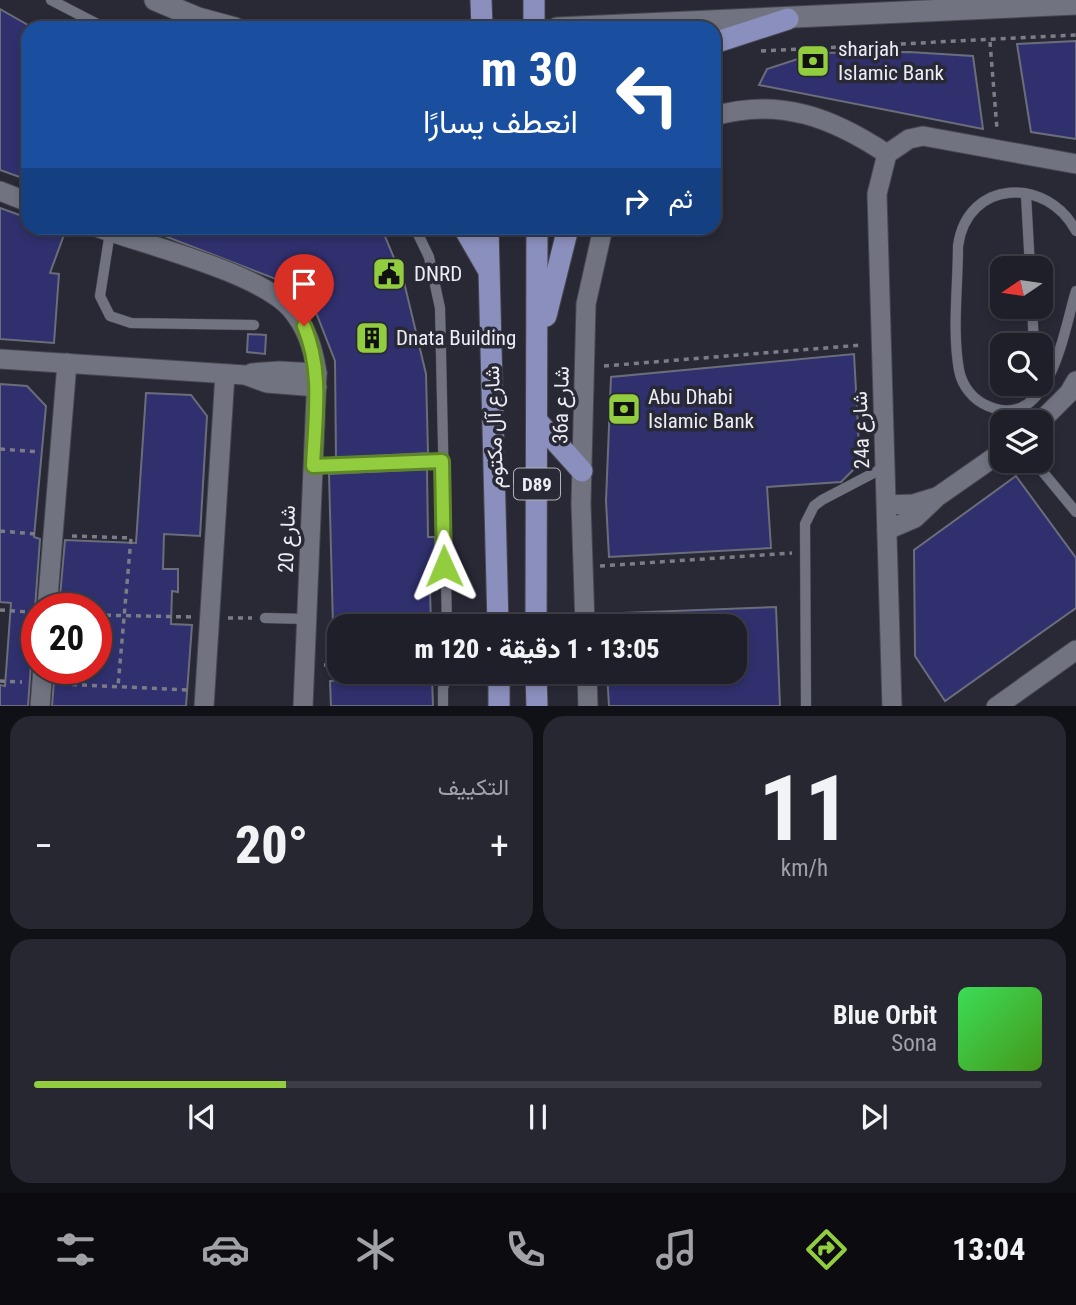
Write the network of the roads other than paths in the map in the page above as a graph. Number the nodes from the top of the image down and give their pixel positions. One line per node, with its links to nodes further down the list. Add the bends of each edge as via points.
1 (51, 0): 8 (lane)
2 (155, 0): 9 (main road)
3 (481, 0): 10 (main road)
4 (534, 0): 11 (main road)
5 (1006, 3): 6 (main road); 7 (main road)
6 (1076, 4)
7 (788, 19): 12 (main road); 13 (main road)
8 (92, 21)
9 (209, 21)
10 (482, 21)
11 (534, 21)
12 (721, 22)
13 (721, 41)
14 (721, 114): 15 (street, via 768,107 802,111 834,122)
15 (887, 154): 16 (street, via 897,145 923,136); 46 (street, 24a شارع, via 877,194)
16 (1076, 164)
17 (0, 191): 19 (street)
18 (1026, 194): 20 (lane, via 1059,208); 29 (lane); 39 (lane, via 994,195 979,203 960,230 958,355 965,387 990,408 1007,410)
19 (21, 199)
20 (1076, 231)
21 (104, 235): 32 (lane, via 100,296 110,316 131,323)
22 (119, 235): 37 (street, شارع 20, via 253,281 273,293 304,326 313,347)
23 (418, 235): 44 (lane, via 429,257 440,308)
24 (468, 235): 30 (main road)
25 (488, 235): 30 (main road, شارع آل مكتوم / D89)
26 (537, 235): 33 (main road, شارع آل مكتوم / D89)
27 (566, 235): 33 (main road)
28 (601, 235): 47 (street, 36a شارع, via 586,304)
29 (1029, 256)
30 (490, 274): 55 (main road, شارع آل مكتوم / D89)
31 (1076, 291): 39 (lane, via 1049,380)
32 (254, 325)
33 (539, 341): 42 (main road, شارع آل مكتوم / D89)
34 (0, 359): 35 (street)
35 (67, 363): 36 (street); 53 (street)
36 (225, 374): 37 (street, via 268,371); 66 (street)
37 (317, 380): 45 (street, شارع 20)
38 (1076, 381): 41 (street)
39 (1037, 398): 40 (lane)
40 (1042, 410)
41 (1051, 410)
42 (538, 422): 47 (main road); 56 (main road, شارع آل مكتوم / D89)
43 (990, 459): 49 (street)
44 (442, 461): 45 (lane); 54 (lane)
45 (313, 466): 59 (street, شارع 20)
46 (885, 467): 50 (street, 24a شارع); 73 (lane, via 814,506 805,524)
47 (582, 471): 57 (street, 36a شارع)
48 (1044, 473): 51 (lane)
49 (937, 497): 50 (street); 52 (street, via 915,518)
50 (887, 505): 52 (street, 24a شارع)
51 (1076, 513)
52 (887, 530): 74 (street, 24a شارع)
53 (48, 593)
54 (447, 614)
55 (498, 614)
56 (536, 614)
57 (584, 614)
58 (265, 618): 59 (lane)
59 (307, 619): 68 (street, شارع 20)
60 (1076, 650): 75 (street)
61 (41, 684): 67 (street)
62 (444, 684): 69 (lane)
63 (499, 684): 70 (main road)
64 (536, 684): 71 (main road)
65 (587, 684): 72 (street)
66 (204, 699)
67 (40, 706)
68 (303, 706)
69 (443, 706)
70 (499, 706)
71 (537, 706)
72 (588, 706)
73 (806, 706)
74 (892, 706)
75 (996, 706)

